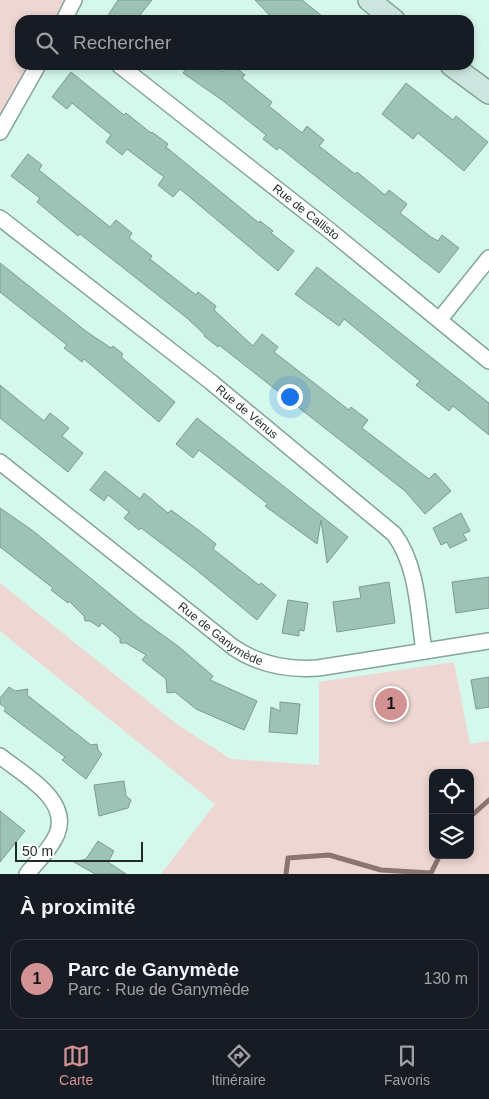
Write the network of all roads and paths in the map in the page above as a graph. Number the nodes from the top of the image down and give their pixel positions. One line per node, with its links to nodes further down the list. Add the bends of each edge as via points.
1 (74, 0): 3 (street)
2 (369, 0): 4 (street)
3 (66, 15)
4 (388, 15)
5 (35, 70): 9 (street)
6 (125, 70): 12 (street, Rue de Callisto)
7 (458, 70): 8 (street)
8 (489, 93)
9 (0, 132)
10 (0, 218): 16 (street, Rue de Vénus, via 211,382 389,528 402,545 412,570)
11 (489, 258): 12 (street)
12 (440, 320): 13 (street, Rue de Callisto)
13 (489, 361)
14 (0, 462): 16 (street, Rue de Ganymède, via 245,655 278,667 303,669)
15 (489, 641): 16 (street, Rue de Ganymède)
16 (424, 651)
17 (0, 756): 18 (street, via 50,796 60,820 52,844)
18 (27, 874)

